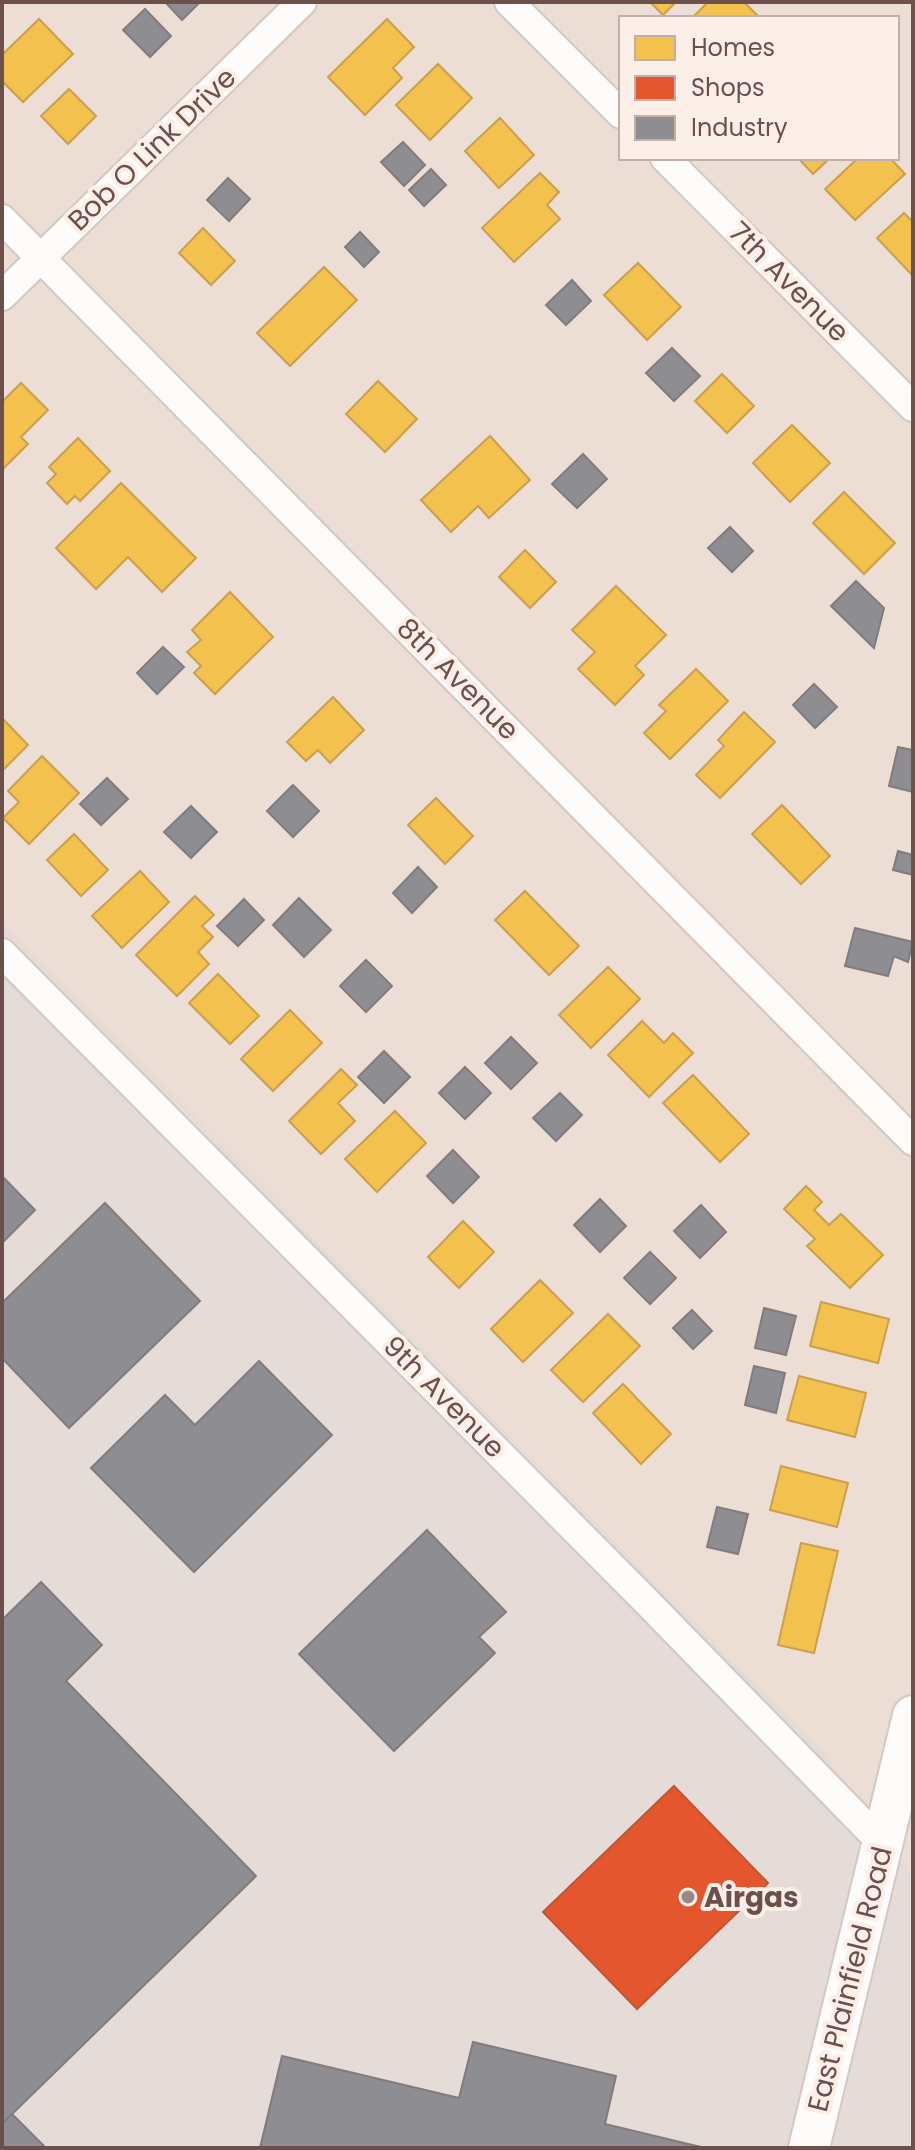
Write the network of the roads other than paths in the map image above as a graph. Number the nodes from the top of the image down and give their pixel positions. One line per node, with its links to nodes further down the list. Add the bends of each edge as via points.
1 (302, 2): 6 (street, Bob O Link Drive)
2 (509, 2): 3 (street)
3 (619, 112)
4 (667, 160): 8 (street, 7th Avenue)
5 (2, 219): 6 (street, 8th Avenue)
6 (40, 258): 7 (street, Bob O Link Drive); 10 (street, 8th Avenue)
7 (2, 296)
8 (913, 407)
9 (2, 953): 12 (street, 9th Avenue)
10 (913, 1141)
11 (913, 1716): 12 (main road, East Plainfield Road)
12 (882, 1843): 13 (main road, East Plainfield Road)
13 (809, 2148)

